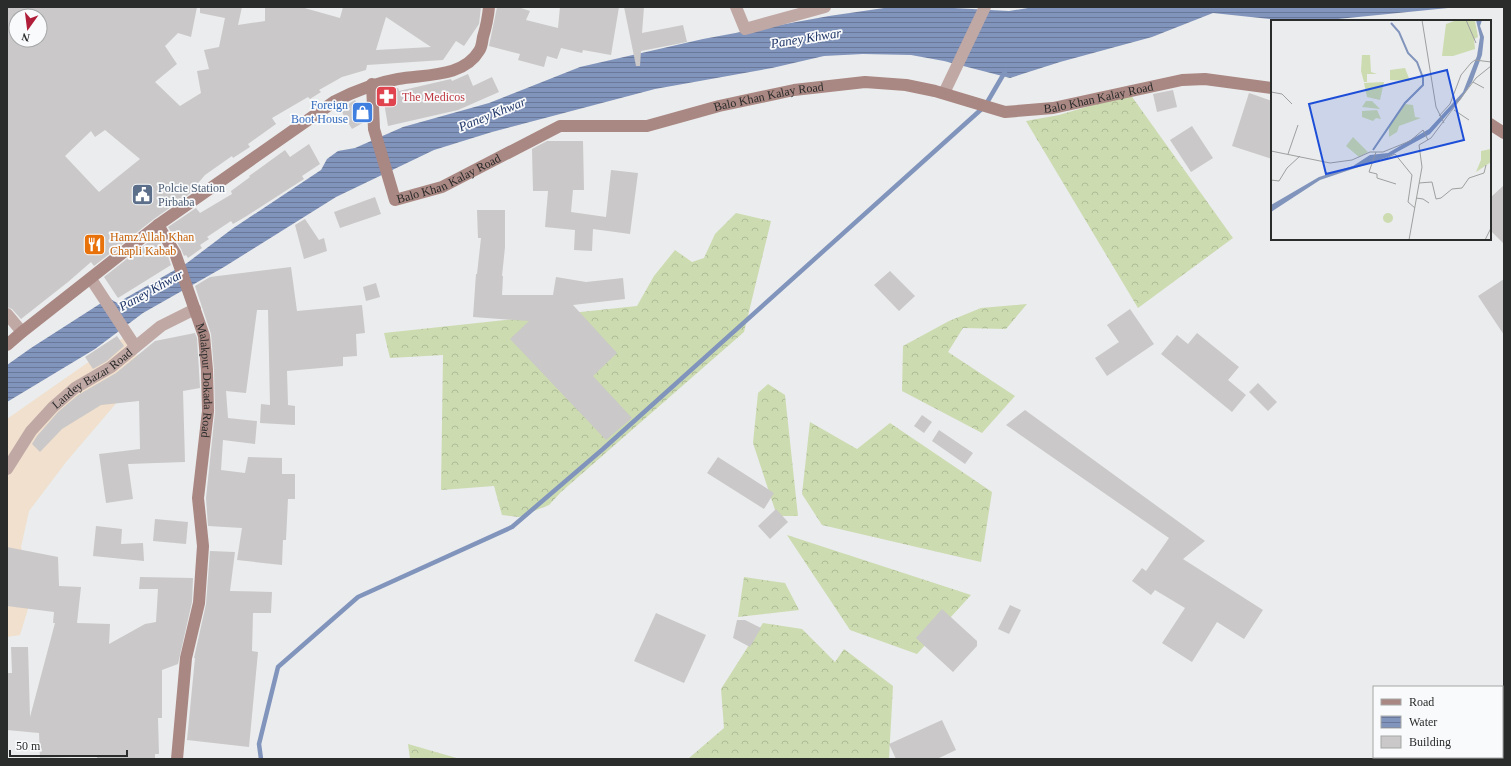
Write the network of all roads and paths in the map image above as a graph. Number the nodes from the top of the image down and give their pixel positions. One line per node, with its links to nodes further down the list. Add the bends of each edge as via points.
1 (489, 7): 5 (street, via 480,50 461,68)
2 (736, 7): 3 (street, via 745,29)
3 (825, 7)
4 (985, 7): 7 (street)
5 (372, 84): 7 (street, Balo Khan Kalay Road, via 374,129 395,200 442,187 560,126 647,126 719,106 794,90 865,82 906,85); 10 (street, via 335,101)
6 (1271, 88): 7 (street, Balo Khan Kalay Road, via 1205,79 1182,80 1053,108 1005,112)
7 (944, 93)
8 (1491, 125): 9 (street)
9 (1504, 133)
10 (158, 225): 11 (street); 12 (street, Malakpur Dokada Road, via 175,253)
11 (91, 279): 14 (street); 16 (street)
12 (195, 309): 16 (street, Landey Bazar Road, via 161,326); 18 (street, Malakpur Dokada Road, via 204,336 208,370 208,411 198,498 203,546 199,603 186,658)
13 (7, 314): 14 (street)
14 (22, 332): 15 (street)
15 (7, 345)
16 (136, 346): 17 (street, Landey Bazar Road, via 111,367 75,388 53,407 31,431)
17 (7, 469)
18 (177, 759)

